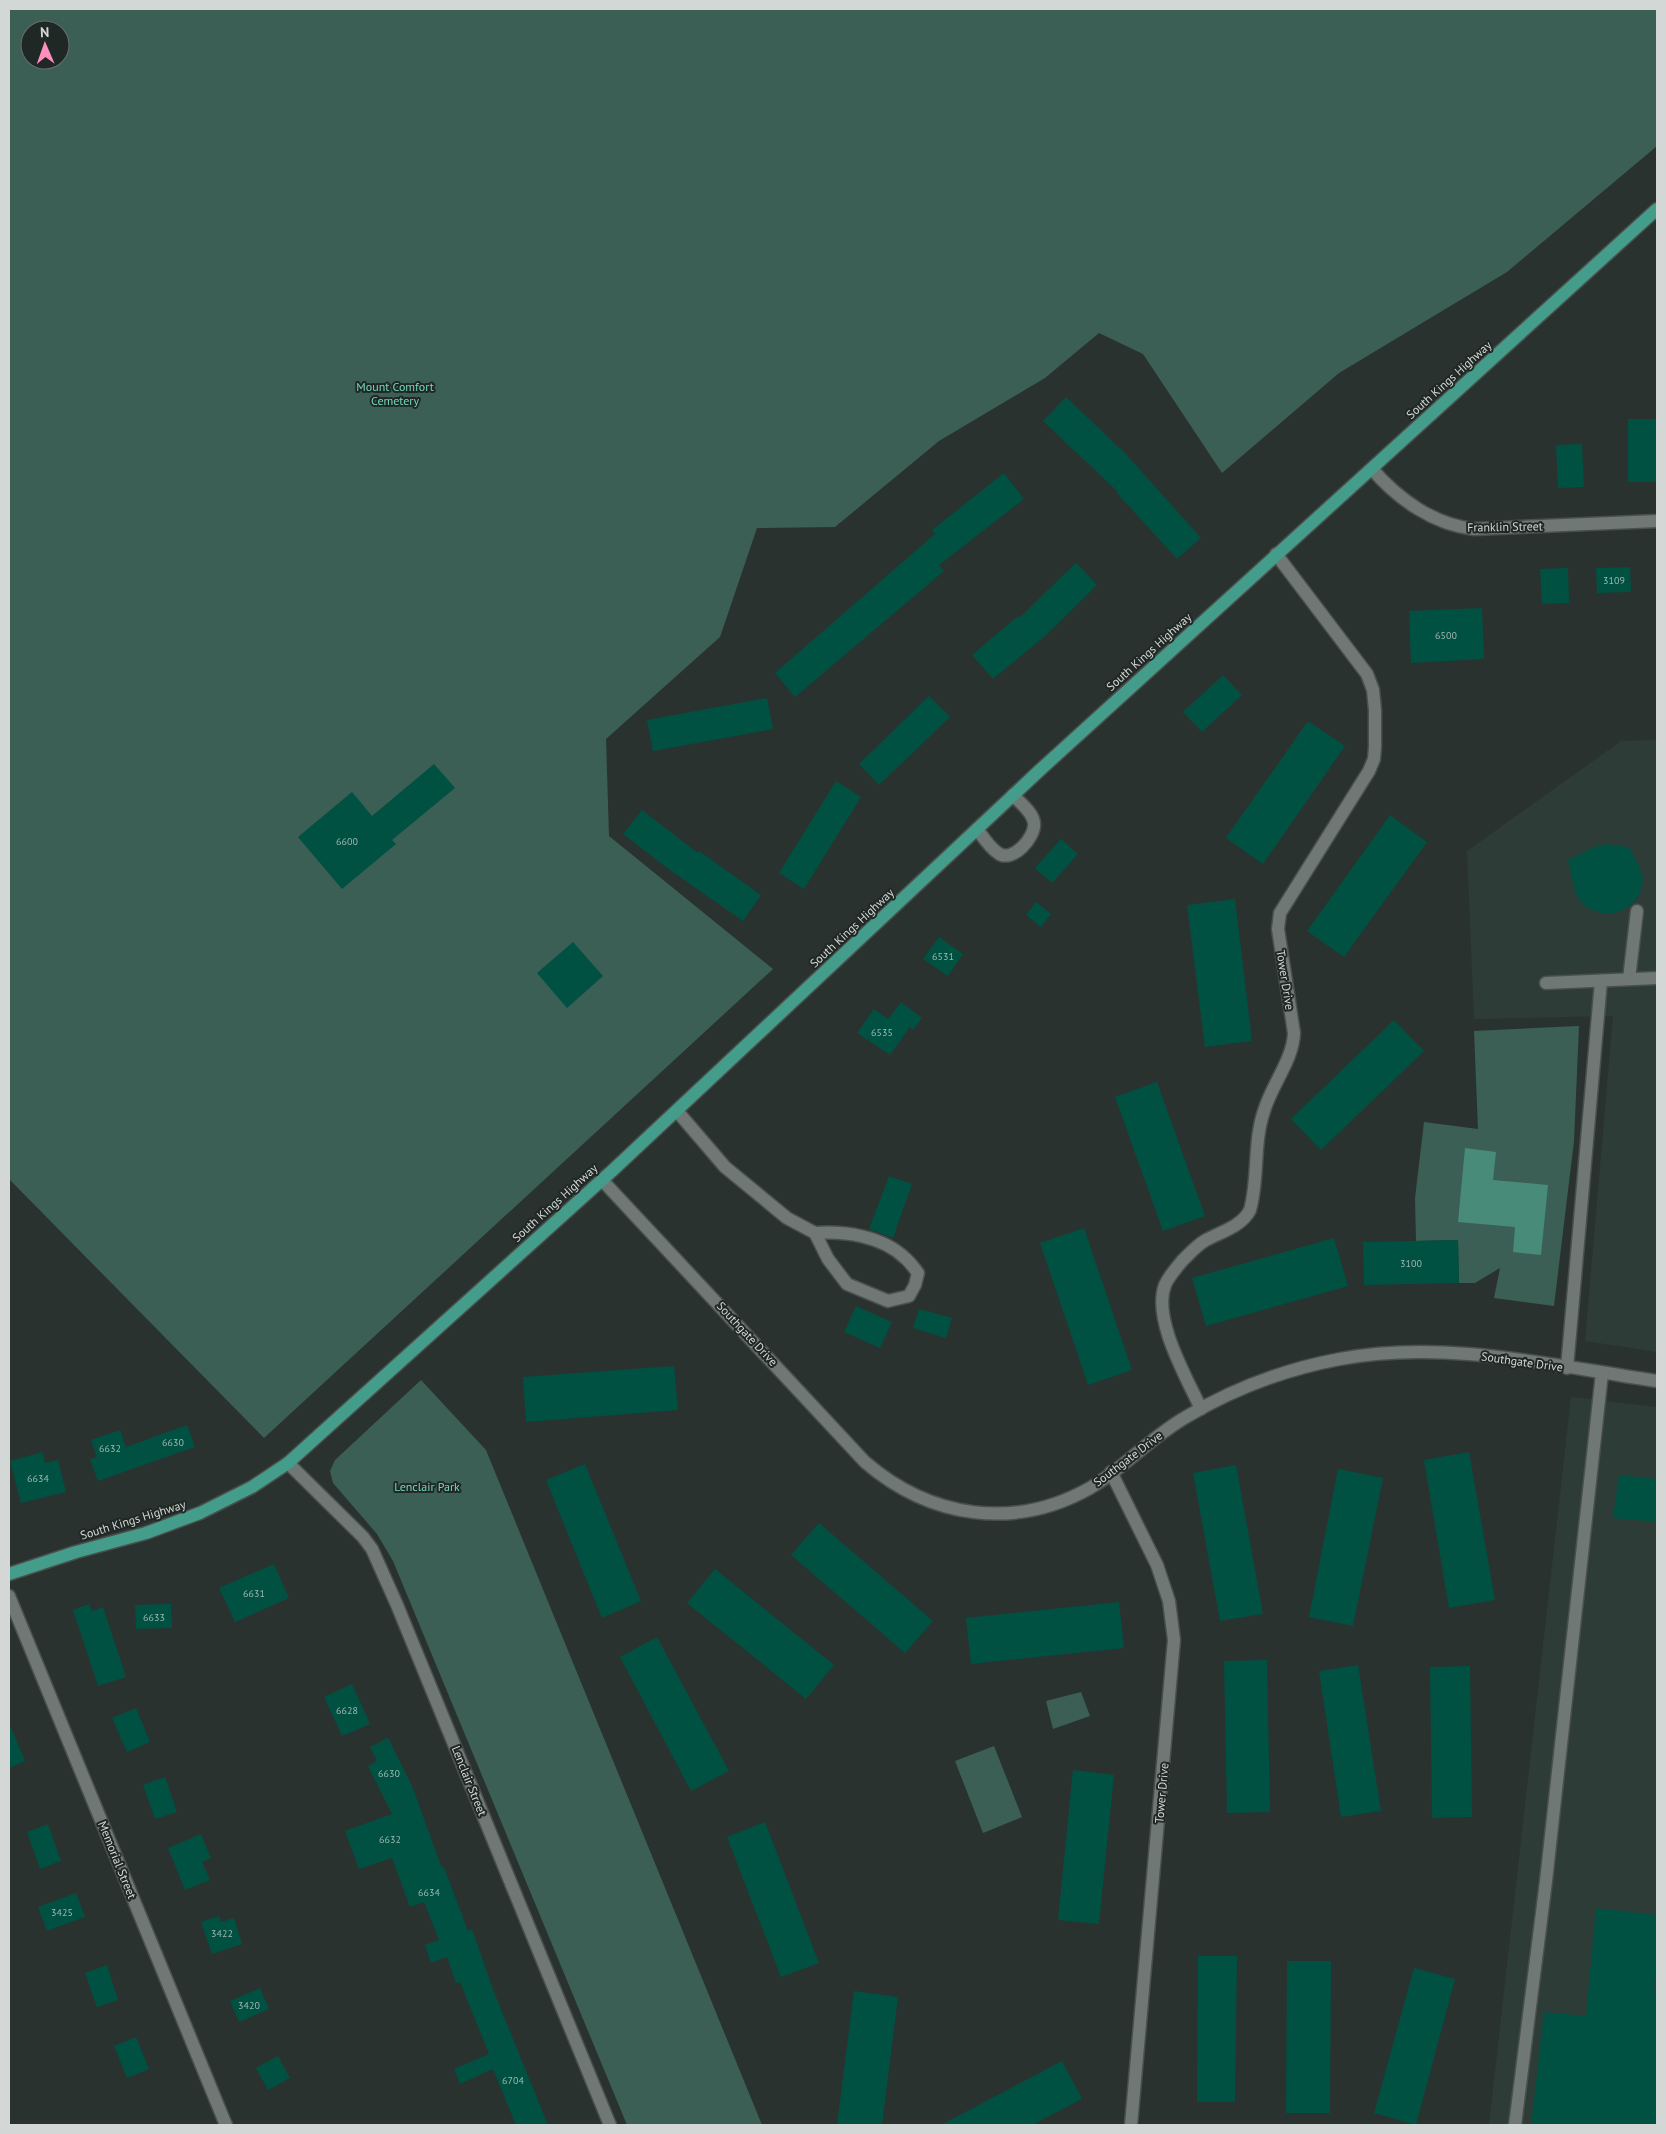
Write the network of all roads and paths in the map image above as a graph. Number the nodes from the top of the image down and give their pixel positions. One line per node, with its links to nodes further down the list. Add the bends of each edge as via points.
1 (1657, 208): 2 (main road, South Kings Highway)
2 (1372, 469): 3 (street, Franklin Street, via 1388,487 1424,513 1462,528); 4 (main road, South Kings Highway)
3 (1657, 520)
4 (1276, 554): 5 (main road, South Kings Highway); 18 (street, Tower Drive, via 1371,682 1375,710 1374,759 1361,787 1278,920 1294,1033 1290,1054 1275,1080 1263,1112 1250,1210 1241,1222 1194,1249 1164,1286 1162,1304 1170,1338)
5 (1013, 795): 6 (main road, South Kings Highway); 6 (street, via 1032,816 1034,829 1029,839 1013,854 1005,856 997,853)
6 (977, 829): 12 (main road, South Kings Highway)
7 (1637, 911): 9 (street)
8 (1657, 978): 9 (street)
9 (1629, 979): 10 (street)
10 (1601, 981): 11 (street); 15 (street)
11 (1546, 983)
12 (677, 1111): 13 (main road, South Kings Highway); 14 (street, via 725,1167 787,1218)
13 (602, 1180): 19 (main road, South Kings Highway); 20 (street, Southgate Drive, via 865,1462 913,1496 965,1512 1017,1512 1068,1498 1090,1488)
14 (815, 1233): 14 (street, via 828,1259 847,1284 888,1301 909,1296 918,1273 905,1257 863,1236)
15 (1567, 1368): 16 (street, Southgate Drive); 18 (street, Southgate Drive, via 1453,1352 1380,1353 1303,1367 1265,1379)
16 (1602, 1373): 17 (street, Southgate Drive); 26 (street, via 1546,1881)
17 (1657, 1381)
18 (1201, 1408): 20 (street, Southgate Drive, via 1150,1441)
19 (288, 1463): 21 (main road, South Kings Highway, via 252,1487 200,1513); 24 (street, Lenclair Street, via 372,1549)
20 (1111, 1472): 25 (street, Tower Drive, via 1157,1565 1169,1601 1174,1640)
21 (9, 1574)
22 (9, 1596): 23 (street, Memorial Street)
23 (226, 2125)
24 (610, 2125)
25 (1131, 2125)
26 (1515, 2125)

